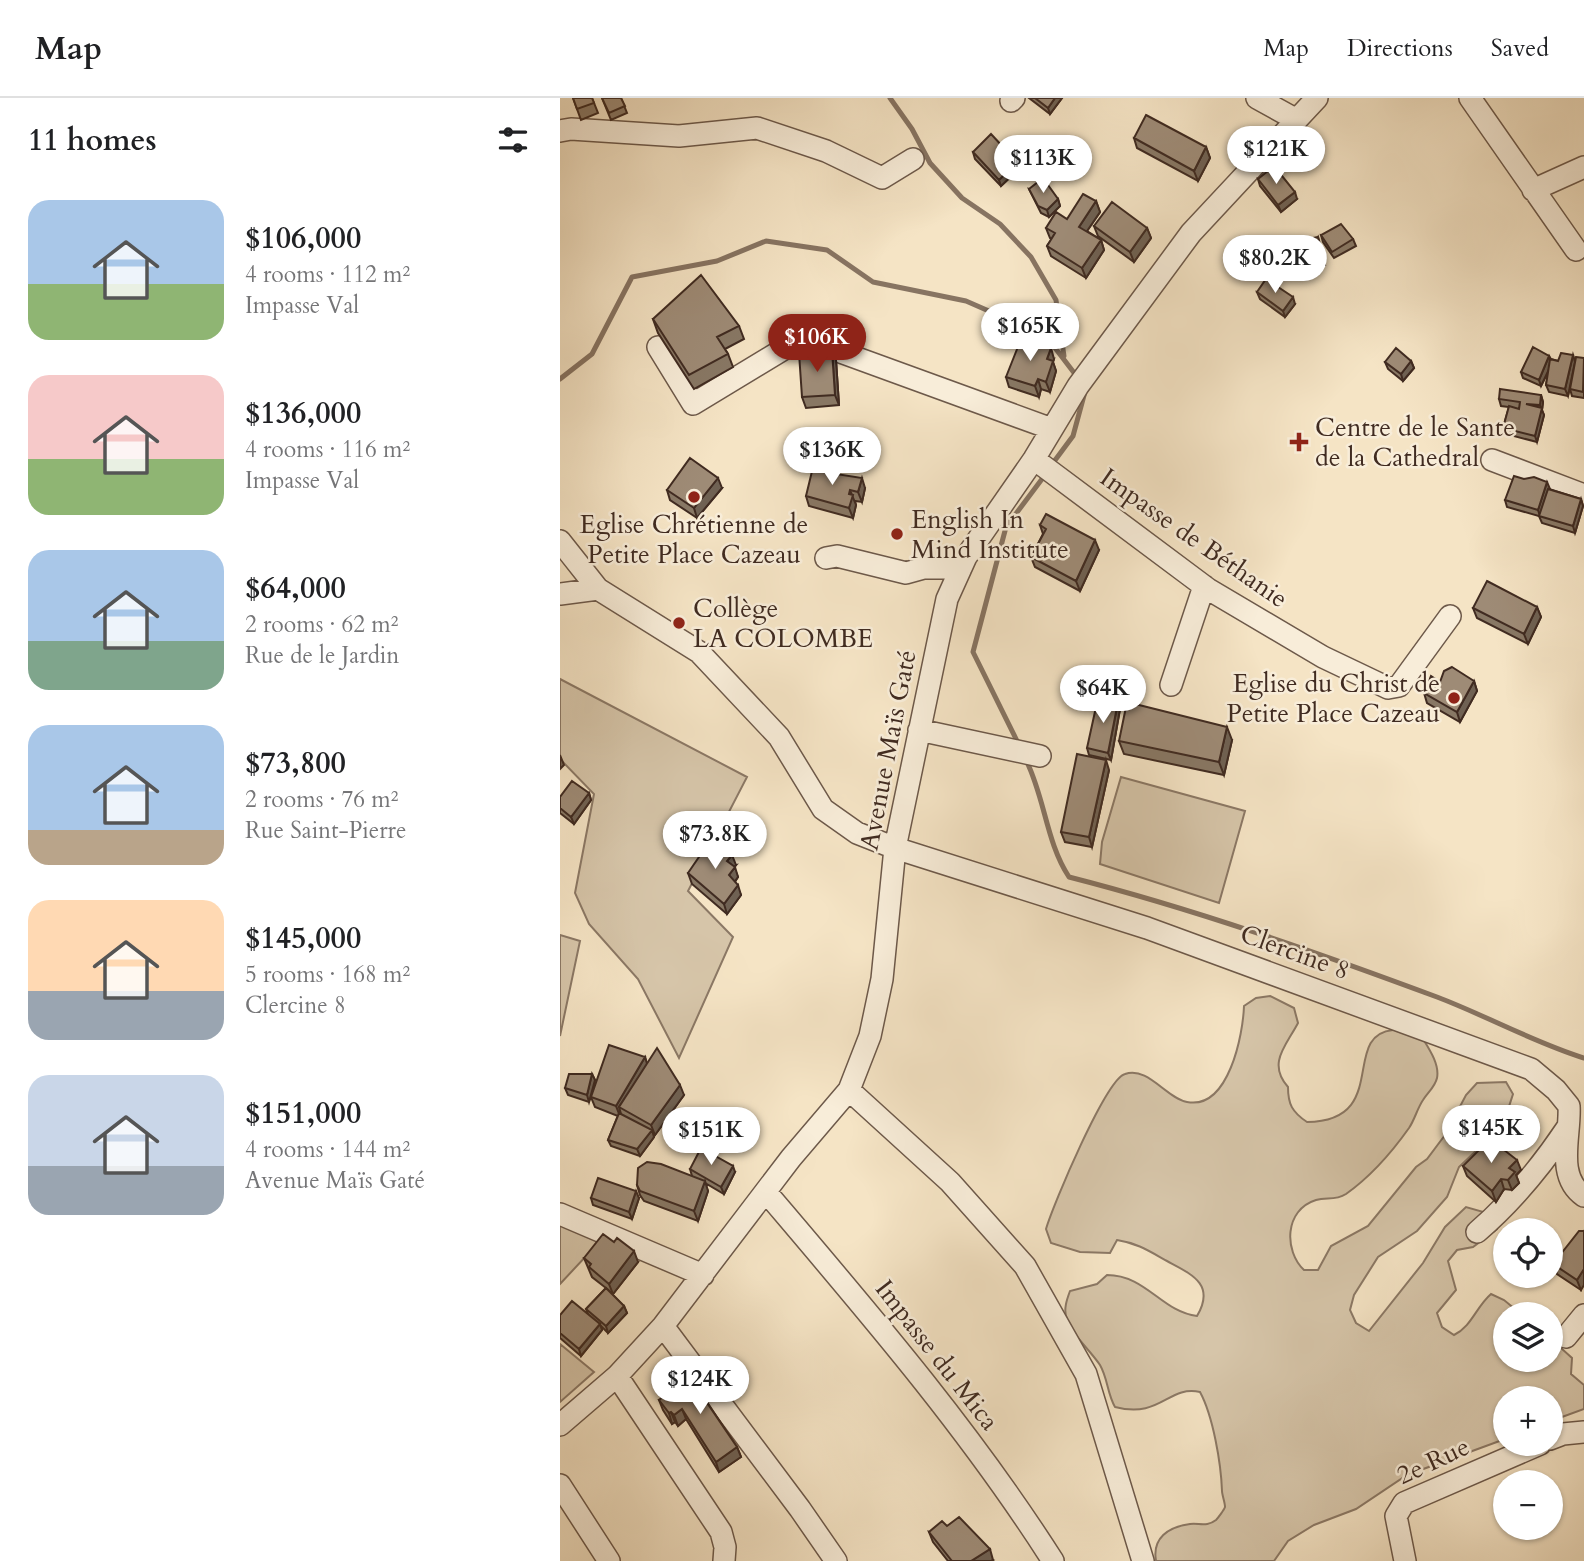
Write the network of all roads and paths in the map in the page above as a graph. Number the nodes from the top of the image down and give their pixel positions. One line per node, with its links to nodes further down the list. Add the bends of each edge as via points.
1 (1257, 98): 4 (street)
2 (1317, 98): 4 (street, Avenue Maïs Gaté)
3 (1470, 98): 8 (street)
4 (1295, 119): 11 (street, Avenue Maïs Gaté, via 1191,233)
5 (560, 131): 6 (street, via 679,136 757,128 826,151 882,178)
6 (913, 159)
7 (1584, 167): 8 (street)
8 (1533, 190): 9 (street)
9 (1576, 250)
10 (658, 347): 11 (street, via 693,404 802,338)
11 (1052, 429): 13 (street, Avenue Maïs Gaté)
12 (1492, 460): 14 (street)
13 (1037, 462): 17 (street, Avenue Maïs Gaté); 18 (street, Impasse de Béthanie)
14 (1584, 495)
15 (560, 541): 19 (street, Clercine 8)
16 (826, 558): 17 (street, via 837,556 906,573 924,568)
17 (961, 569): 23 (street, Avenue Maïs Gaté, via 947,599)
18 (1204, 586): 21 (street, Impasse de Béthanie, via 1323,657 1388,688 1399,686); 22 (street)
19 (598, 589): 20 (street); 25 (street, Clercine 8, via 699,652 779,737 823,809 857,833)
20 (560, 594)
21 (1450, 616)
22 (1171, 685)
23 (919, 730): 24 (street); 25 (street, Avenue Maïs Gaté)
24 (1040, 756)
25 (895, 848): 26 (street, Avenue Maïs Gaté, via 883,979 870,1036); 27 (street, Clercine 8, via 1147,928 1531,1069 1569,1106)
26 (849, 1090): 28 (street, Avenue Maïs Gaté); 46 (street, via 950,1182 1025,1266 1086,1374)
27 (1570, 1123): 29 (street, Clercine 8, via 1565,1166); 31 (street, via 1542,1165)
28 (766, 1192): 32 (street, Avenue Maïs Gaté); 45 (street, Impasse du Mica, via 925,1379)
29 (1584, 1196)
30 (560, 1214): 32 (street)
31 (1477, 1232)
32 (703, 1275): 34 (street, Avenue Maïs Gaté)
33 (1584, 1315): 35 (street)
34 (663, 1326): 36 (street, Avenue Maïs Gaté); 44 (street)
35 (1566, 1337)
36 (617, 1376): 37 (street, Avenue Maïs Gaté); 43 (street, via 721,1532)
37 (560, 1425)
38 (1584, 1432): 39 (street)
39 (1563, 1434)
40 (1512, 1456): 47 (street, 2e Rue, via 1404,1503 1396,1516)
41 (560, 1485): 42 (street)
42 (609, 1561)
43 (723, 1561)
44 (835, 1561)
45 (1053, 1561)
46 (1143, 1561)
47 (1405, 1561)

